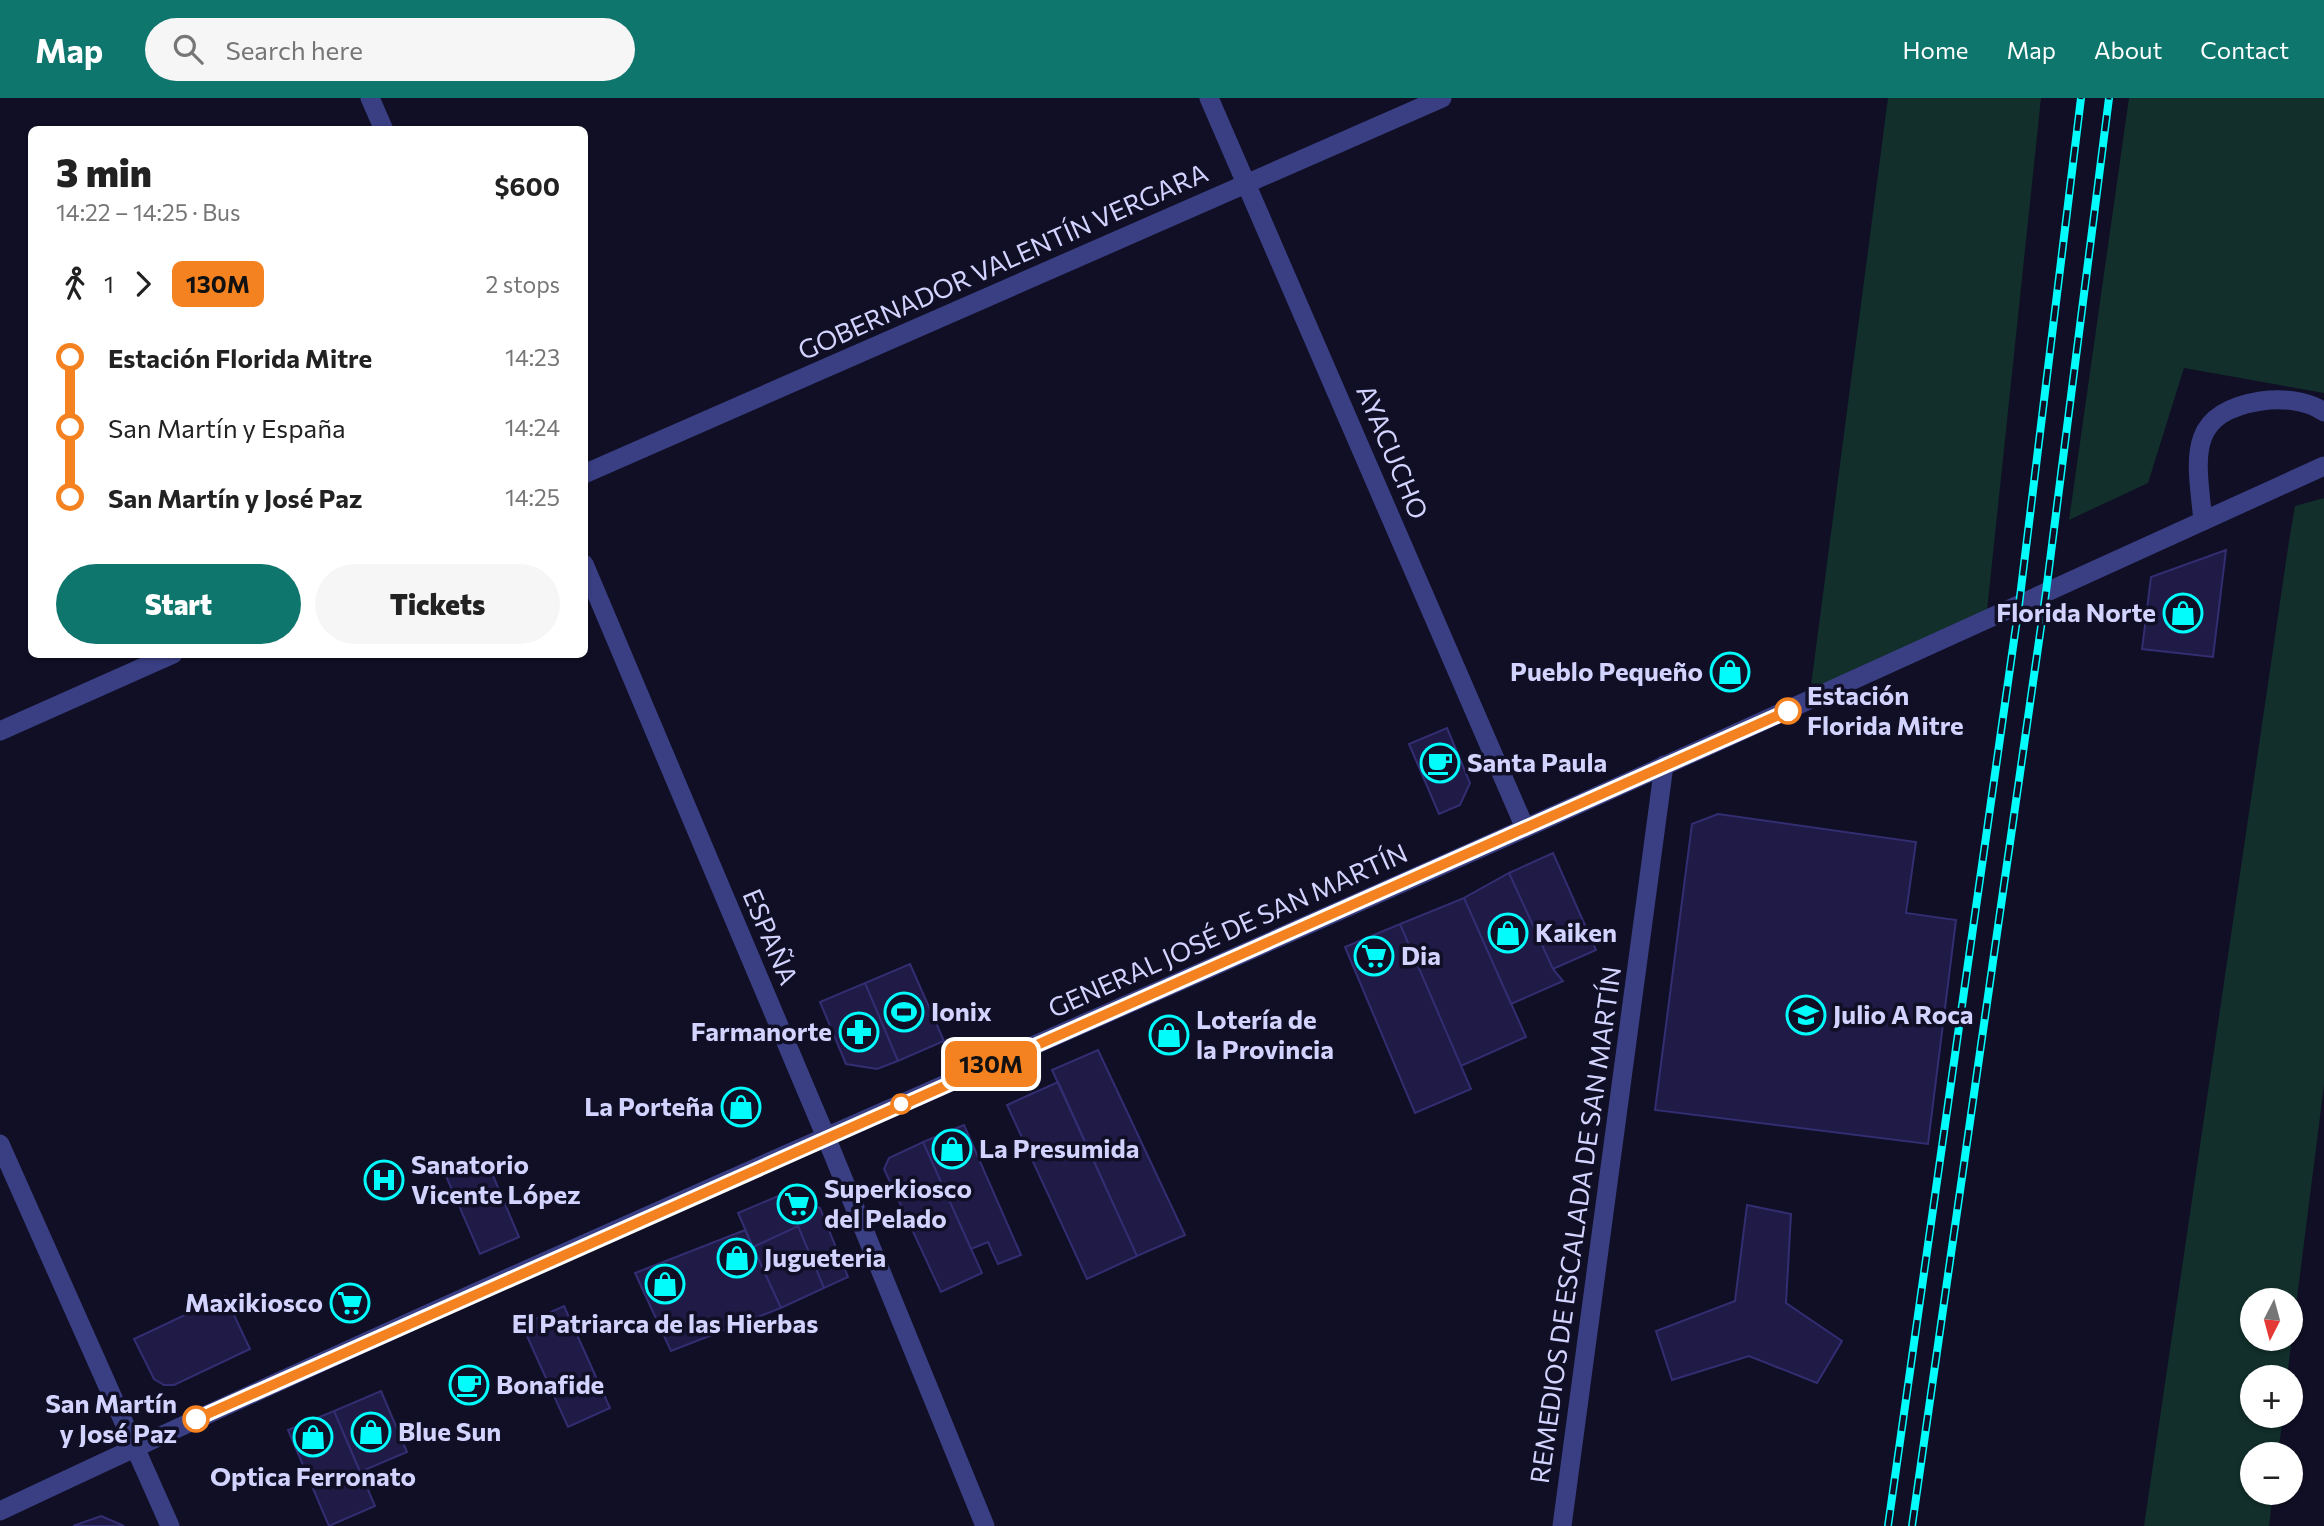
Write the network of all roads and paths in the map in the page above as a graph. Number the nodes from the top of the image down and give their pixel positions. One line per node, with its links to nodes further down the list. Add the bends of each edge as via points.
1 (370, 98): 4 (street)
2 (1209, 98): 5 (street, AYACUCHO)
3 (1442, 98): 5 (street, GOBERNADOR VALENTÍN VERGARA)
4 (382, 126)
5 (1247, 183): 8 (street, GOBERNADOR VALENTÍN VERGARA); 14 (street, AYACUCHO)
6 (2324, 412): 9 (street, via 2295,401 2264,401 2219,414 2207,426 2197,461)
7 (2324, 466): 9 (street, GENERAL JOSÉ DE SAN MARTÍN)
8 (588, 472)
9 (2203, 521): 13 (street, GENERAL JOSÉ DE SAN MARTÍN)
10 (588, 573): 15 (street, ESPAÑA)
11 (164, 658): 12 (street)
12 (0, 731)
13 (1664, 765): 14 (street, GENERAL JOSÉ DE SAN MARTÍN); 21 (street, REMEDIOS DE ESCALADA DE SAN MARTÍN)
14 (1525, 828): 15 (street, GENERAL JOSÉ DE SAN MARTÍN)
15 (826, 1137): 17 (street, GENERAL JOSÉ DE SAN MARTÍN); 20 (street, ESPAÑA)
16 (0, 1144): 17 (street)
17 (136, 1447): 18 (street, GENERAL JOSÉ DE SAN MARTÍN); 19 (street)
18 (0, 1511)
19 (170, 1526)
20 (985, 1526)
21 (1562, 1526)

